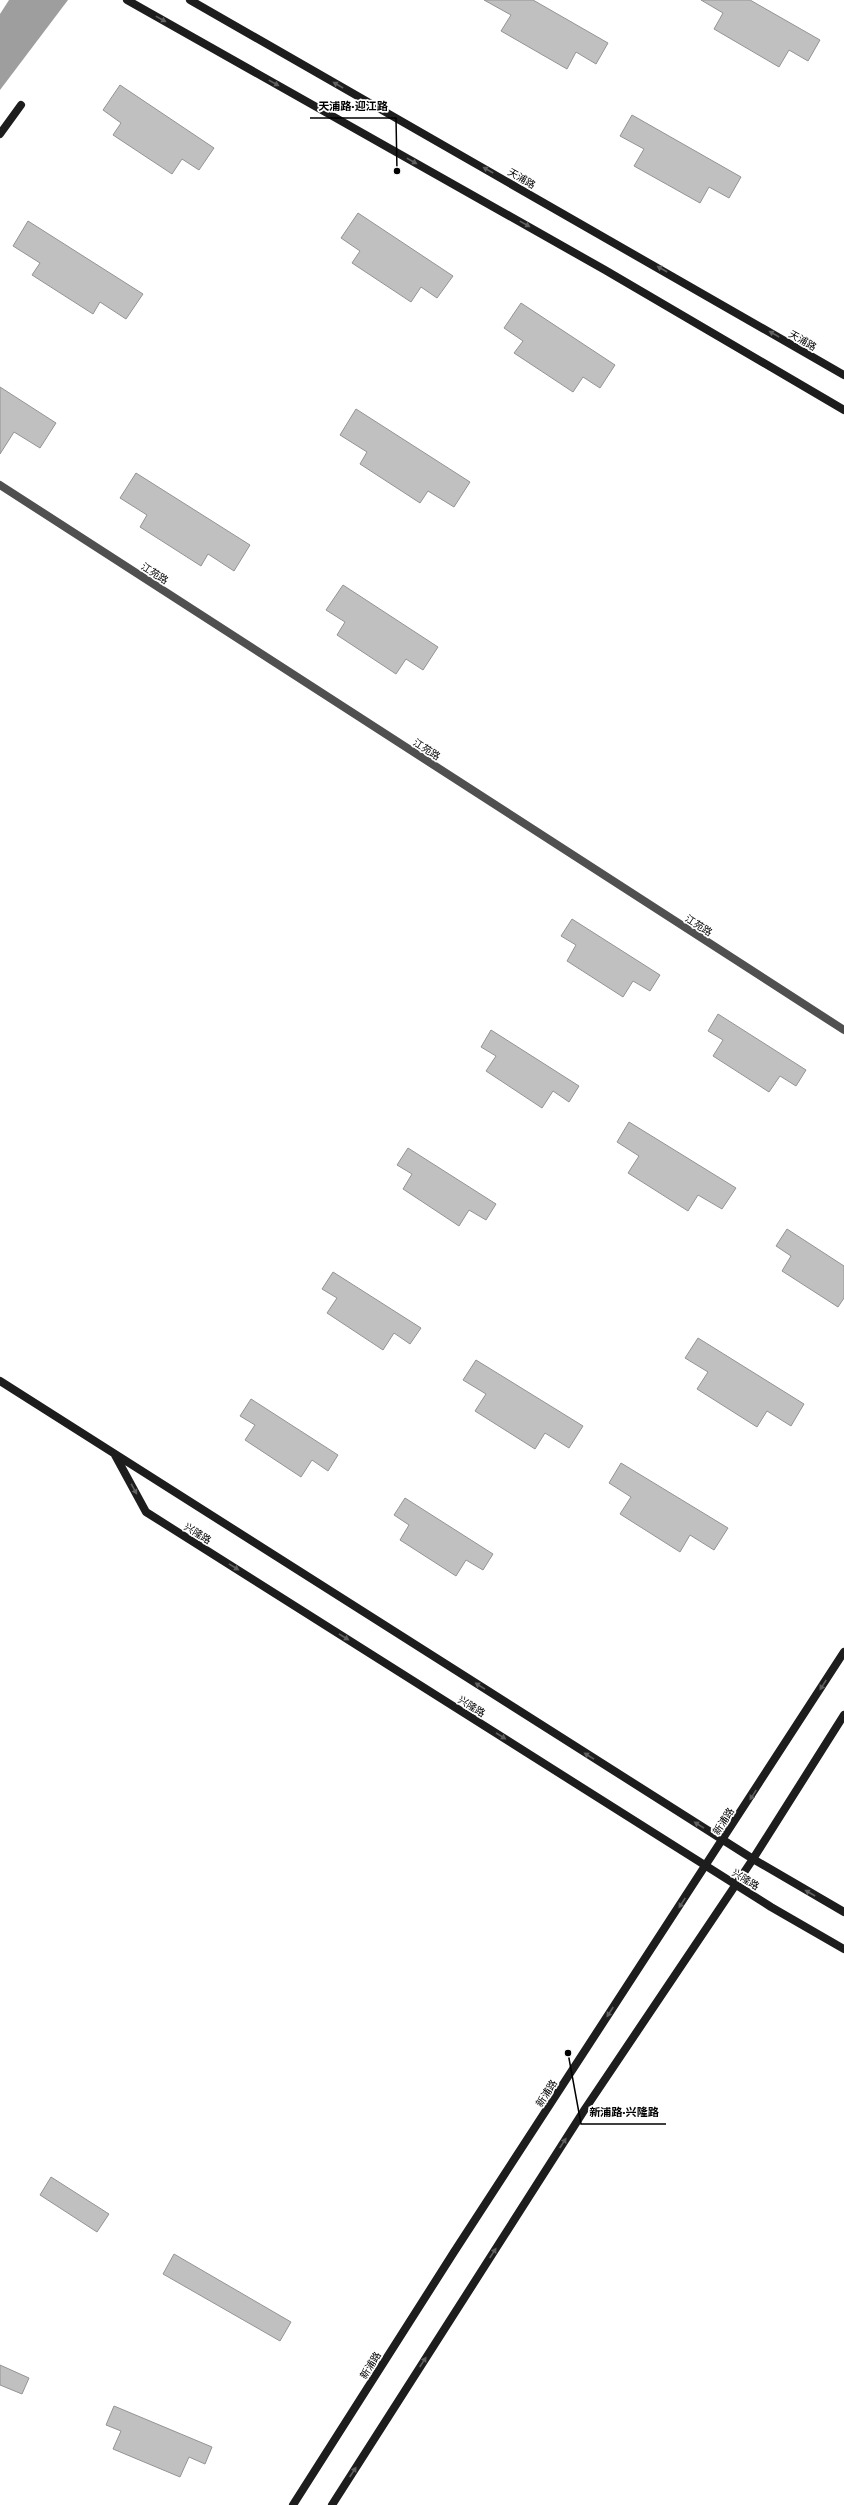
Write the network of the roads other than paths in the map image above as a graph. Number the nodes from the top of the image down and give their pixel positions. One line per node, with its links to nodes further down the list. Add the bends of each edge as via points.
1 (127, 0): 6 (main road, one-way to 6, via 605,270)
2 (190, 0): 5 (main road, 天浦路, one-way to 2)
3 (21, 105): 4 (main road)
4 (0, 134)
5 (844, 375)
6 (844, 410)
7 (0, 485): 8 (street, 江苑路)
8 (844, 1030)
9 (0, 1381): 10 (main road, 兴隆路)
10 (115, 1455): 13 (main road, 兴隆路, one-way to 10); 15 (main road, 兴隆路, one-way to 15, via 146,1512)
11 (844, 1652): 13 (main road, 新浦路, one-way to 13)
12 (844, 1716): 14 (main road)
13 (723, 1840): 14 (main road, 兴隆路); 15 (main road, 新浦路)
14 (753, 1859): 16 (main road); 17 (main road, 兴隆路, one-way to 14)
15 (706, 1866): 16 (main road, 兴隆路); 19 (main road, 新浦路, one-way to 19, via 454,2252)
16 (736, 1885): 18 (main road, 兴隆路); 20 (main road, one-way to 16, via 585,2109)
17 (844, 1912)
18 (844, 1949)
19 (293, 2505)
20 (332, 2505)

